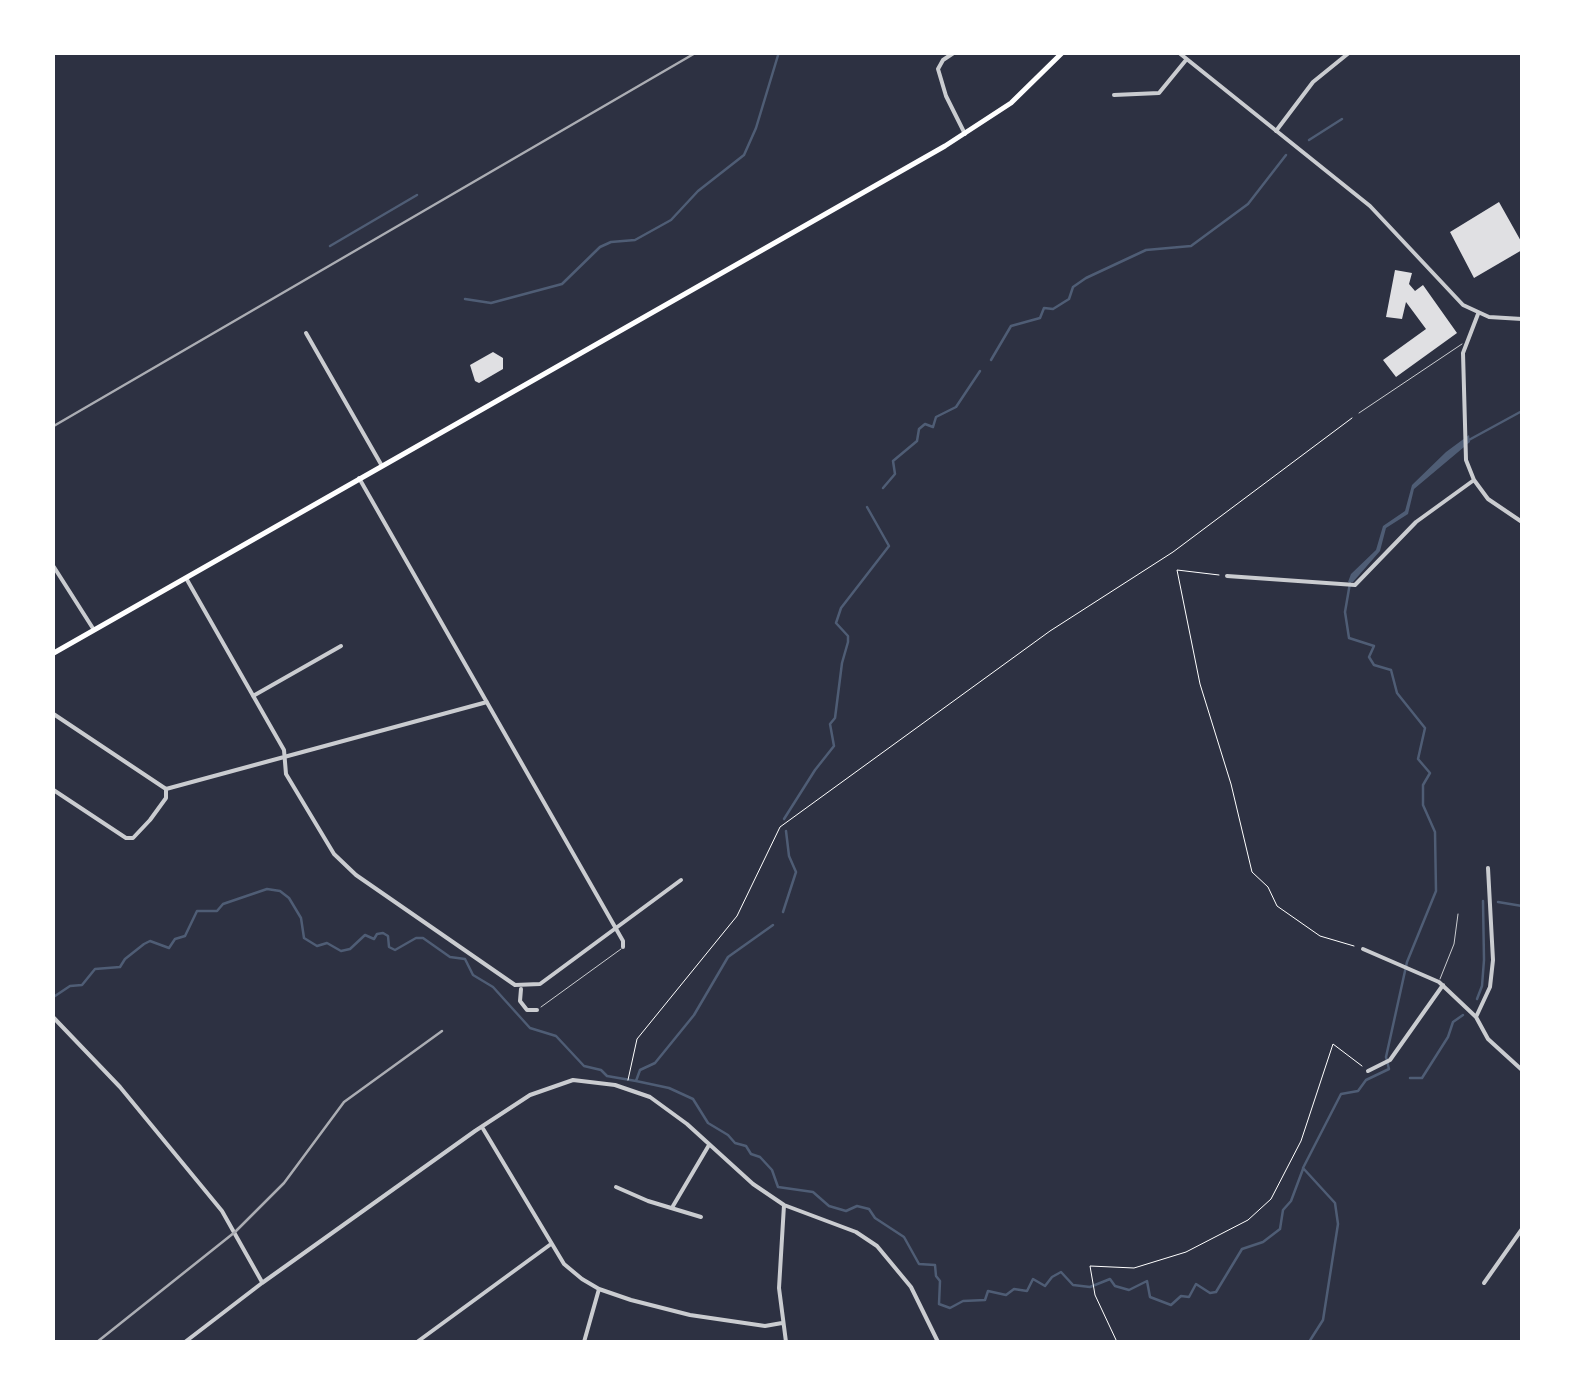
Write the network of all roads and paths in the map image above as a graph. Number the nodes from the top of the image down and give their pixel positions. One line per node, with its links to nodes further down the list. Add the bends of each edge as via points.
1 (956, 52): 8 (street, via 938,69)
2 (1063, 52): 8 (main road, via 1018,98)
3 (1178, 52): 5 (street)
4 (1350, 52): 7 (street, via 1313,82)
5 (1186, 60): 6 (street, via 1158,93); 7 (street)
6 (1114, 95)
7 (1276, 131): 9 (street, via 1370,206 1449,294)
8 (965, 134): 14 (main road)
9 (1478, 314): 10 (street); 12 (street)
10 (1522, 319)
11 (306, 332): 14 (street)
12 (1465, 344): 13 (lane); 16 (street, via 1464,448)
13 (1358, 414): 43 (path, via 780,826 737,916 637,1039)
14 (382, 466): 15 (main road)
15 (360, 478): 20 (main road); 25 (street)
16 (1474, 480): 17 (street, via 1494,505); 19 (street, via 1416,522 1350,586)
17 (1522, 522)
18 (52, 564): 21 (street)
19 (1228, 576): 35 (path, via 1177,570 1200,684 1252,872 1277,906 1320,936)
20 (186, 578): 21 (main road); 24 (street)
21 (94, 630): 23 (main road)
22 (340, 646): 24 (street)
23 (52, 654)
24 (253, 696): 27 (street)
25 (487, 702): 27 (street); 33 (street)
26 (52, 713): 28 (street)
27 (286, 756): 28 (street); 37 (street, via 286,774 344,865)
28 (166, 789): 29 (street, via 166,798 133,838)
29 (52, 790)
30 (1488, 868): 40 (street, via 1493,960)
31 (681, 880): 33 (street)
32 (1458, 914): 36 (lane)
33 (616, 929): 34 (street); 37 (street, via 540,984)
34 (623, 947): 38 (lane)
35 (1364, 948): 36 (street)
36 (1441, 983): 40 (street); 42 (street, via 1387,1062)
37 (521, 986): 38 (street, via 526,1010)
38 (537, 1010)
39 (52, 1016): 52 (street, via 222,1212)
40 (1476, 1017): 41 (street, via 1488,1040)
41 (1522, 1070)
42 (1368, 1072): 61 (path, via 1334,1044 1301,1141 1271,1199 1248,1220 1186,1252 1134,1268 1090,1266)
43 (628, 1082)
44 (482, 1126): 45 (street, via 540,1091 585,1080 650,1097); 51 (street); 52 (street)
45 (708, 1145): 47 (street); 48 (street)
46 (616, 1187): 48 (street)
47 (784, 1205): 55 (street); 60 (street, via 877,1246 911,1288)
48 (672, 1207): 49 (street)
49 (701, 1217)
50 (1522, 1229): 53 (street)
51 (551, 1244): 54 (street, via 564,1264); 57 (street)
52 (262, 1283): 56 (street)
53 (1484, 1283)
54 (599, 1289): 55 (street, via 690,1315); 58 (street)
55 (782, 1323): 59 (street)
56 (185, 1342)
57 (416, 1342)
58 (584, 1342)
59 (786, 1342)
60 (938, 1342)
61 (1117, 1342)

